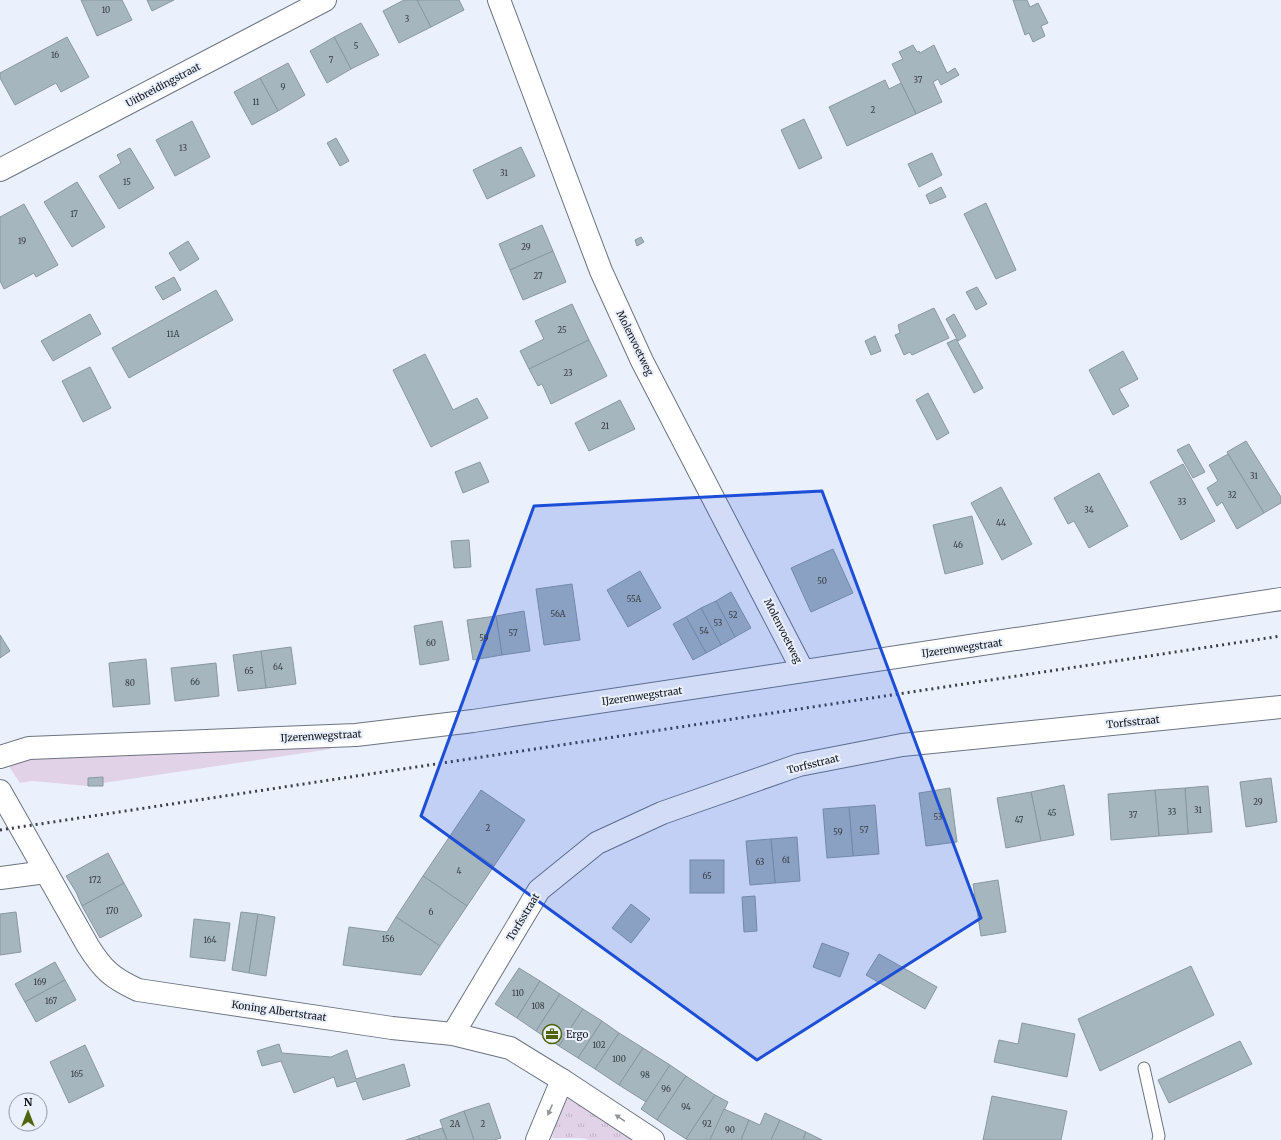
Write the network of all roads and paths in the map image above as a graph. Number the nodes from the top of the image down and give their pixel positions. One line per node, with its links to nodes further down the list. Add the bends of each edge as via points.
1 (325, 0): 3 (street, Uitbreidingstraat)
2 (499, 0): 5 (street, Molenvoetweg, via 601,272 642,361)
3 (0, 170)
4 (1281, 599): 5 (street, IJzerenwegstraat)
5 (803, 671): 7 (street, IJzerenwegstraat, via 481,720 356,735 29,748)
6 (1281, 707): 11 (street, Torfsstraat, via 902,745 798,766 662,813 597,843 539,890)
7 (0, 757)
8 (1, 793): 9 (street, Koning Albertstraat)
9 (46, 872): 10 (street); 11 (street, Koning Albertstraat, via 100,965 119,982 138,990 392,1028)
10 (0, 878)
11 (453, 1034): 13 (street, Koning Albertstraat, via 510,1048)
12 (1144, 1068): 16 (lane)
13 (562, 1080): 14 (street, one-way to 14); 15 (street, Koning Albertstraat, one-way to 13)
14 (537, 1140)
15 (653, 1140)
16 (1158, 1140)

